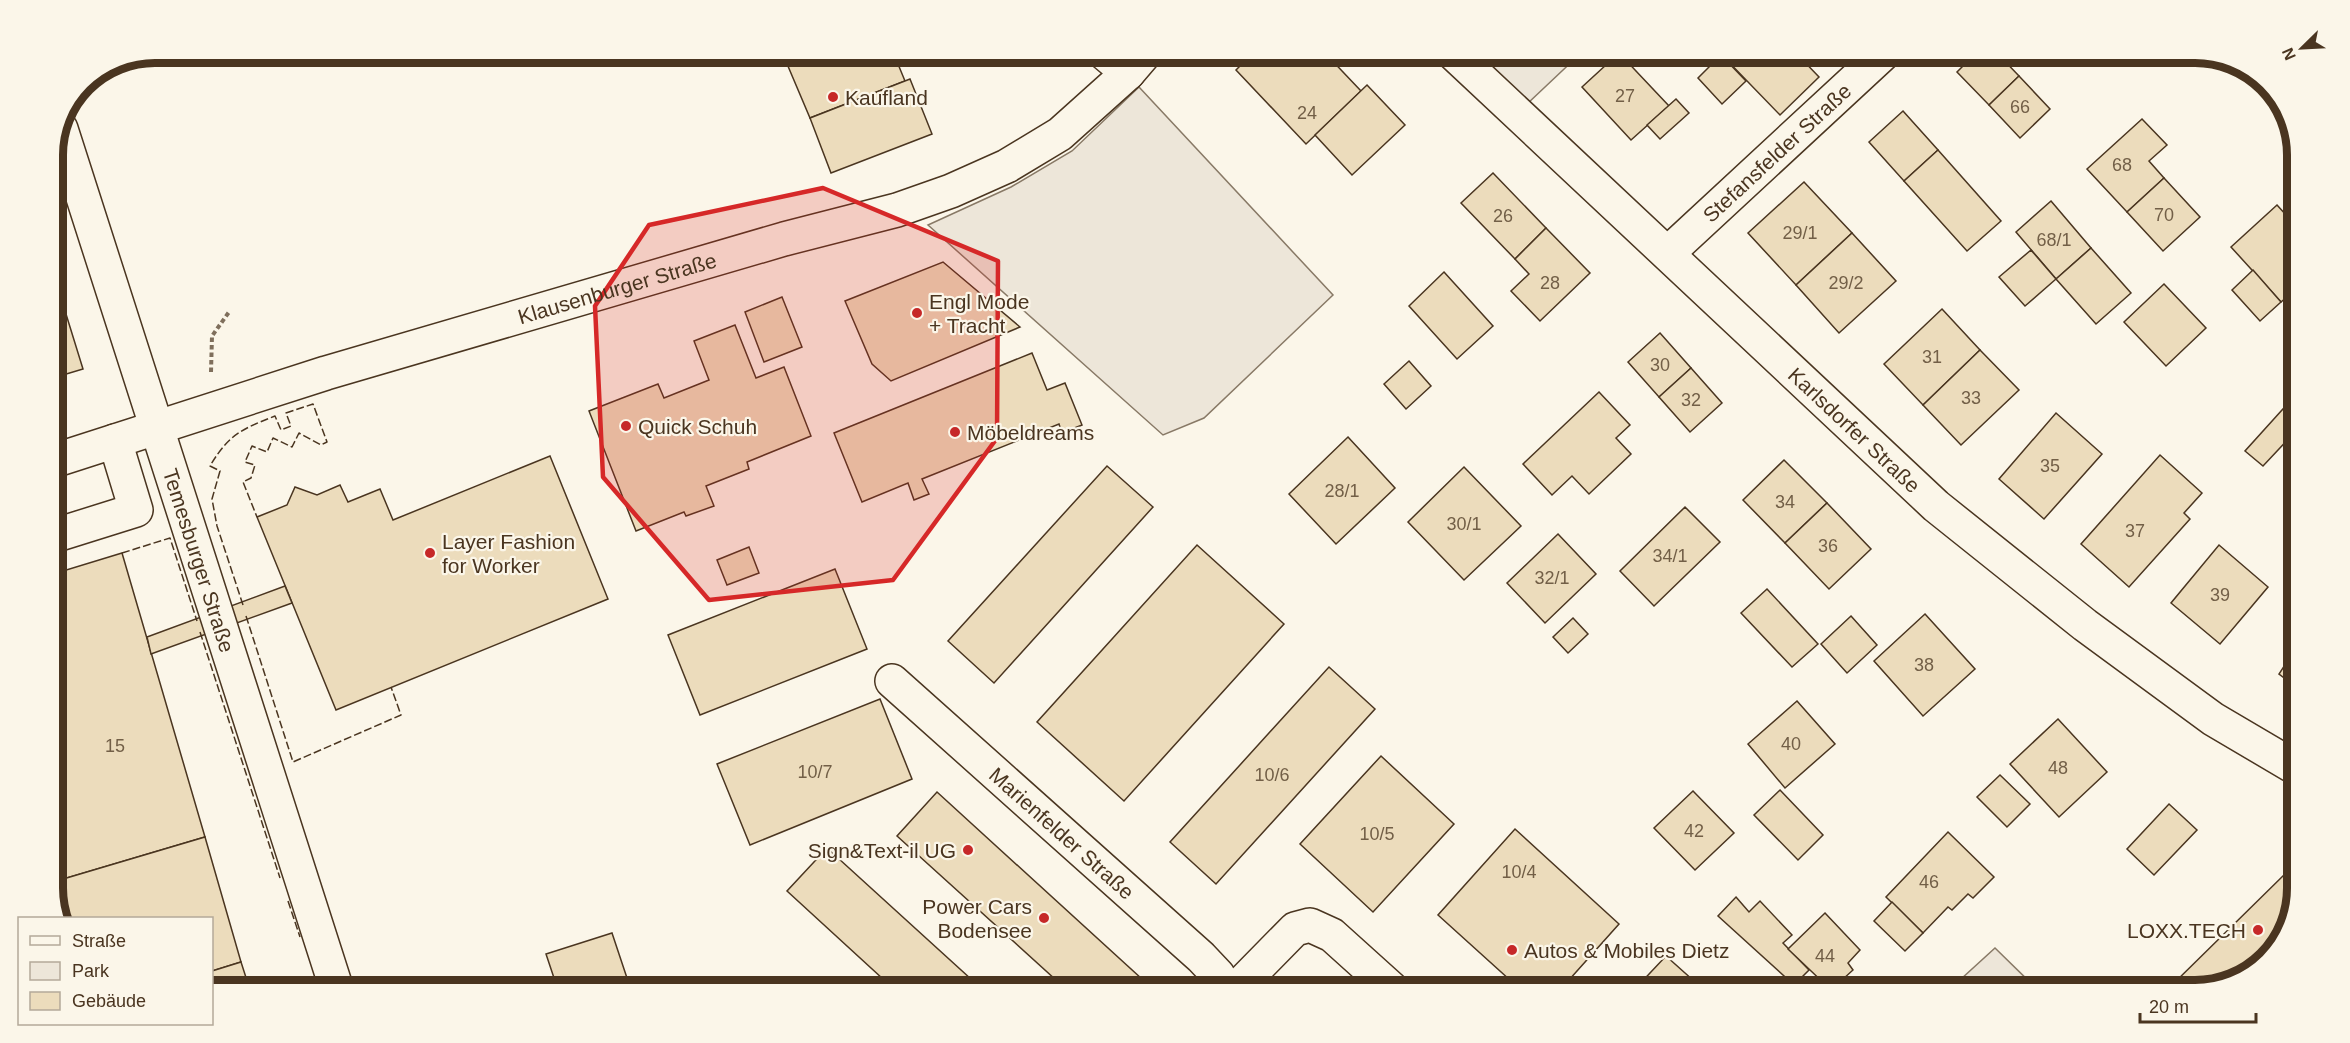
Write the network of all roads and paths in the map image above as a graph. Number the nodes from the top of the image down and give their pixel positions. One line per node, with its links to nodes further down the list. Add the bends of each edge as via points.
1 (1137, 63): 7 (street, Klausenburger Straße, via 1060,134 1007,166 951,191)
2 (1464, 63): 5 (street, Karlsdorfer Straße)
3 (1873, 63): 5 (street, Stefansfelder Straße)
4 (65, 140): 8 (street, Temesburger Straße)
5 (1668, 253): 13 (street, Karlsdorfer Straße, via 1936,506 2085,625 2213,719)
6 (229, 312): 7 (path, via 212,336 210,369)
7 (224, 406): 8 (street, Klausenburger Straße)
8 (157, 427): 9 (street, Klausenburger Straße); 14 (street, Temesburger Straße, via 293,885)
9 (115, 441): 10 (street, Klausenburger Straße); 11 (street, via 136,510)
10 (63, 458)
11 (63, 533)
12 (891, 681): 15 (street, Marienfelder Straße, via 1201,957)
13 (2287, 763)
14 (333, 980)
15 (1220, 980)
16 (1245, 980): 17 (street, via 1295,929 1310,925 1332,935)
17 (1382, 980)

